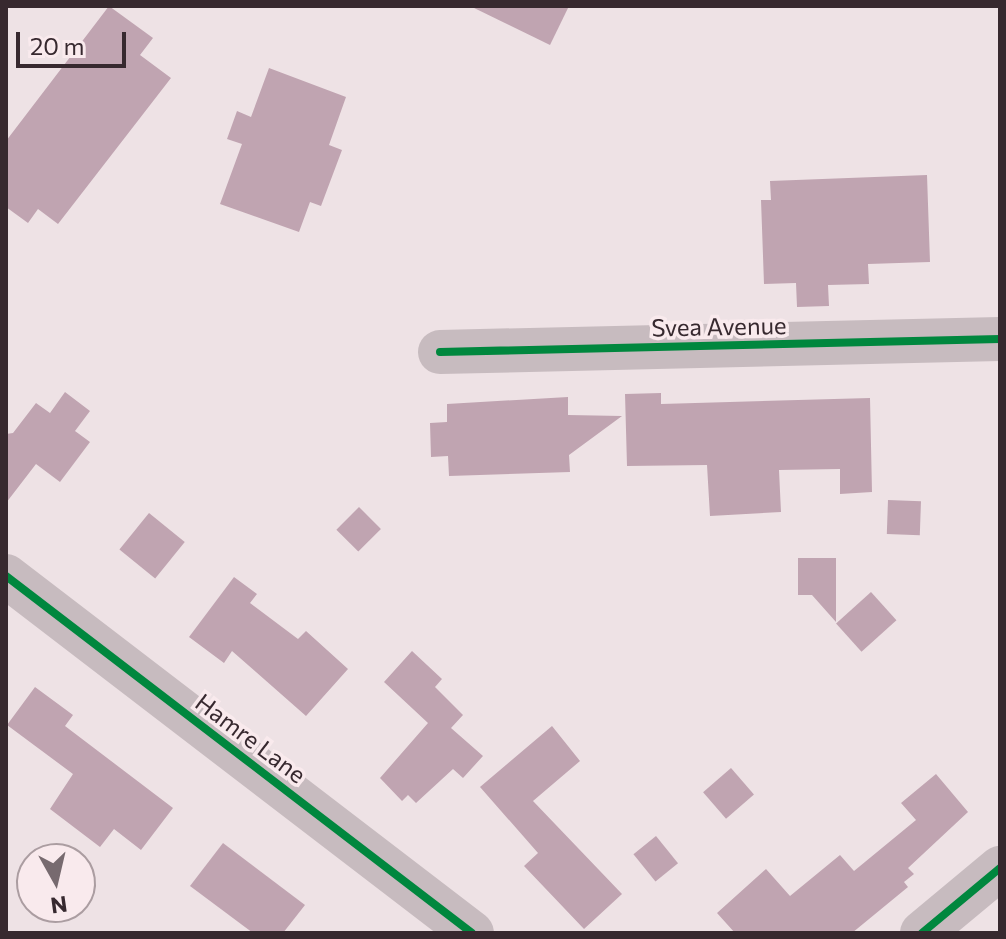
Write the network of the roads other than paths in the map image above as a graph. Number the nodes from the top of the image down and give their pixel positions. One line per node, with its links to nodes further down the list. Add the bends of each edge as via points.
1 (1000, 339): 2 (street, Svea Avenue)
2 (440, 352)
3 (6, 576): 5 (street, Hamre Lane)
4 (1000, 868): 6 (street)
5 (472, 933)
6 (922, 933)

